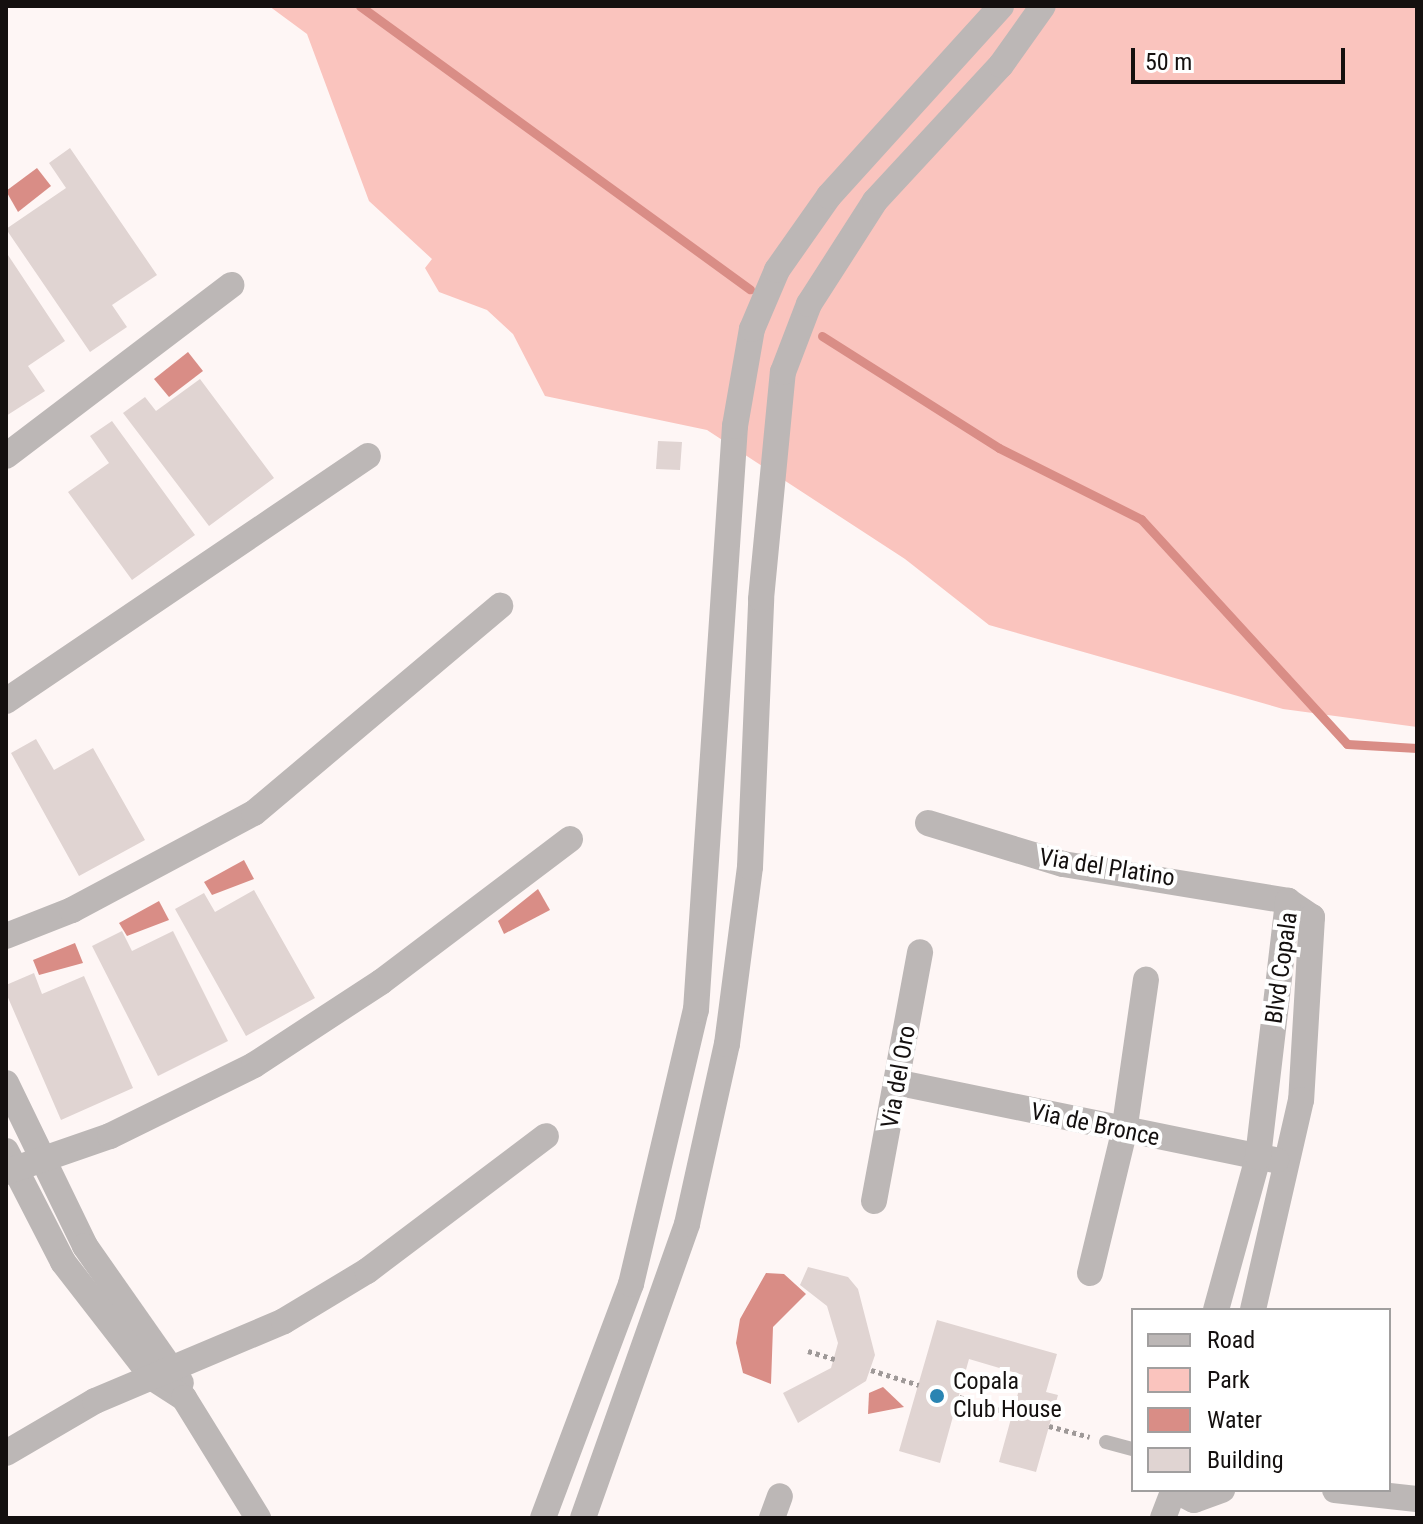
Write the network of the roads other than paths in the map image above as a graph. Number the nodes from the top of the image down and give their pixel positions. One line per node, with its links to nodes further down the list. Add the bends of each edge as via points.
1 (1001, 6): 3 (street)
2 (1043, 6): 4 (street, via 1001,65 875,201)
3 (796, 243): 4 (street); 6 (street, via 764,296)
4 (832, 263): 7 (street)
5 (231, 285): 8 (street)
6 (741, 371): 7 (street); 40 (street, via 696,1010 631,1284)
7 (783, 372): 41 (street, via 761,599 750,867 727,1044 687,1224)
8 (6, 456)
9 (368, 456): 11 (street)
10 (500, 606): 15 (street, via 254,813 72,910)
11 (6, 701)
12 (928, 823): 14 (street, Via del Platino, via 1063,864)
13 (570, 839): 23 (street, via 381,982 254,1065)
14 (1288, 901): 22 (street, Blvd Copala); 24 (street, Blvd Copala, via 1307,910 1314,926)
15 (6, 936)
16 (920, 952): 19 (street, Via del Oro)
17 (1146, 980): 20 (street)
18 (6, 1083): 23 (street)
19 (900, 1083): 20 (street, Via de Bronce); 26 (street, Via del Oro)
20 (1124, 1132): 22 (street, Via de Bronce); 27 (street)
21 (546, 1136): 30 (street, via 367,1271)
22 (1258, 1157): 24 (street, Via de Bronce); 28 (street, Blvd Copala)
23 (43, 1161): 25 (street); 30 (street, via 85,1246)
24 (1291, 1162): 29 (street, Blvd Copala)
25 (8, 1164): 30 (street, via 63,1262)
26 (874, 1201)
27 (1090, 1273)
28 (1217, 1308)
29 (1254, 1308)
30 (166, 1374): 33 (street, via 95,1401); 39 (street)
31 (1106, 1442): 32 (lane)
32 (1131, 1448)
33 (6, 1453)
34 (1173, 1492): 42 (street)
35 (1179, 1492): 38 (street)
36 (1353, 1492): 37 (street)
37 (1417, 1499)
38 (1208, 1503)
39 (258, 1518)
40 (543, 1518)
41 (583, 1518)
42 (1163, 1518)

